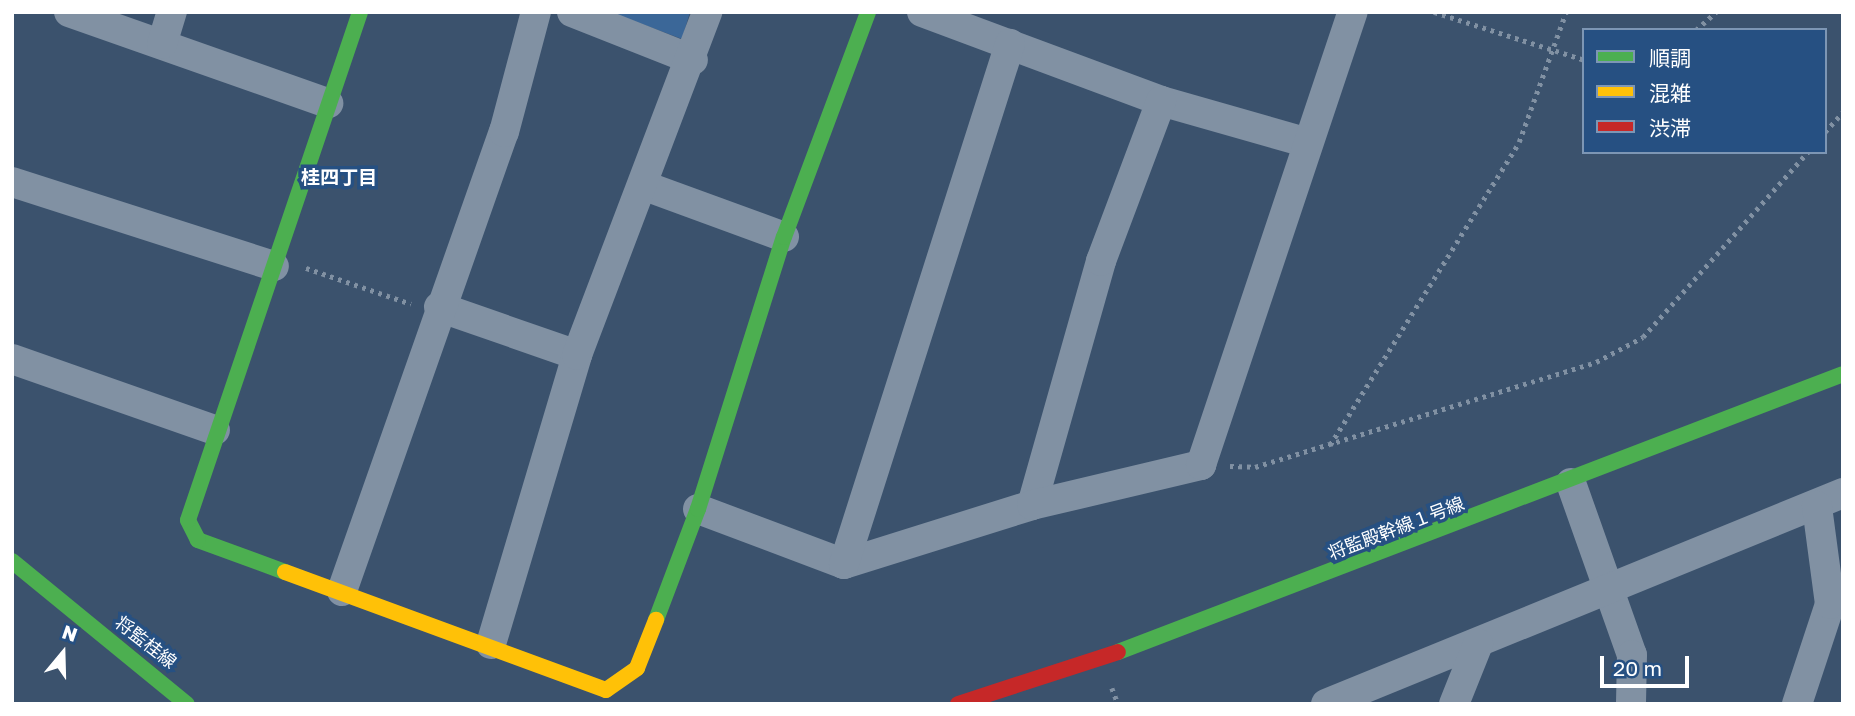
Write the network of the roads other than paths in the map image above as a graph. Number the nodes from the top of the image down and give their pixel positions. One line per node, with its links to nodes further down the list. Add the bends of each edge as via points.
1 (69, 12): 10 (street)
2 (172, 12): 10 (street)
3 (360, 12): 14 (street)
4 (537, 12): 20 (street, via 503,132)
5 (572, 12): 12 (street)
6 (707, 12): 12 (street)
7 (868, 12): 18 (street)
8 (922, 12): 11 (street)
9 (1353, 12): 15 (street)
10 (162, 44): 14 (street)
11 (1010, 44): 13 (street); 30 (street)
12 (692, 60): 17 (street)
13 (1161, 101): 15 (street); 27 (street, via 1101,261)
14 (328, 103): 19 (street)
15 (1305, 142): 27 (street, via 1201,465)
16 (12, 182): 19 (street)
17 (645, 186): 18 (street); 21 (street)
18 (784, 237): 28 (street)
19 (274, 266): 24 (street)
20 (439, 307): 21 (street); 32 (street)
21 (577, 355): 33 (street)
22 (12, 359): 24 (street)
23 (1843, 374): 25 (street, 将監殿幹線１号線)
24 (215, 430): 32 (street, via 188,520 198,540)
25 (1571, 482): 31 (street); 36 (street, 将監殿幹線１号線, via 1120,652)
26 (1830, 499): 31 (street); 40 (street, via 1830,604)
27 (1032, 505): 30 (street)
28 (698, 509): 30 (street); 33 (street, via 637,668 607,690)
29 (12, 561): 35 (street, 将監桂線)
30 (844, 564)
31 (1608, 590): 34 (street); 39 (street, via 1632,655)
32 (342, 591): 33 (street)
33 (491, 644)
34 (1478, 644): 37 (street); 38 (street)
35 (187, 704)
36 (958, 704)
37 (1326, 704)
38 (1454, 704)
39 (1631, 704)
40 (1797, 704)

